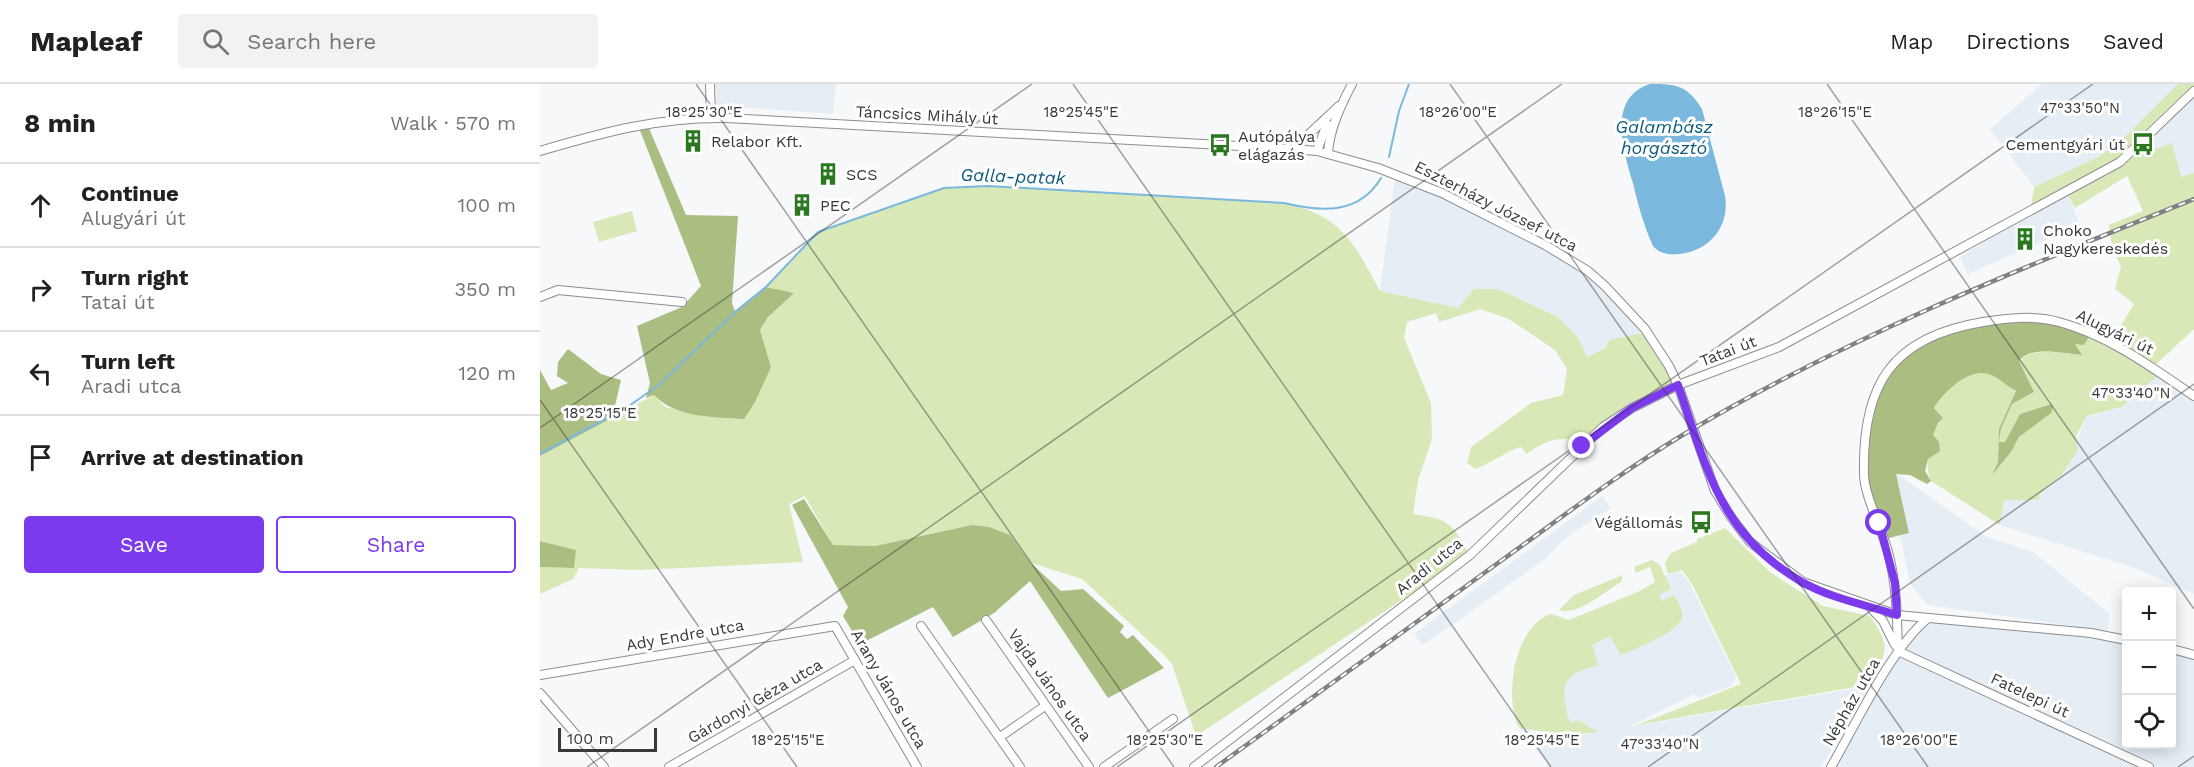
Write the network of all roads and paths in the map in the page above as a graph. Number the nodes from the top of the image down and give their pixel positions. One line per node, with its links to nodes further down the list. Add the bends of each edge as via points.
1 (710, 84): 6 (street)
2 (1352, 84): 4 (street)
3 (2194, 91): 13 (street, Tatai út, via 2120,162 1779,347)
4 (1342, 104): 5 (street); 10 (street)
5 (1331, 115): 7 (street); 9 (street)
6 (711, 118): 7 (street, Táncsics Mihály út); 8 (street, Táncsics Mihály út, via 614,129)
7 (1293, 149): 9 (street, Táncsics Mihály út)
8 (540, 151)
9 (1317, 151): 10 (street, Eszterházy József utca)
10 (1328, 154): 13 (street, Eszterházy József utca, via 1381,169 1451,197 1588,271 1645,329)
11 (540, 297): 12 (street, via 558,290)
12 (682, 302)
13 (1678, 385): 15 (street, via 1715,491 1750,542 1803,582); 37 (street, Aradi utca, via 1603,427 1470,555)
14 (2194, 396): 16 (street, Alugyári út, via 2110,343 2058,322 2015,316 1945,329 1914,345 1888,367 1875,391 1866,432 1864,477 1889,556)
15 (1869, 606): 16 (street); 23 (street, Népház utca, via 1889,629)
16 (1897, 615): 17 (street); 23 (street, Népház utca)
17 (1927, 619): 21 (street); 23 (street, Népház utca)
18 (986, 620): 28 (street, Vajda János utca)
19 (835, 626): 25 (street, Arany János utca); 26 (street, Ady Endre utca)
20 (921, 626): 30 (street)
21 (2122, 639)
22 (2176, 650): 24 (street)
23 (1898, 651): 38 (street, Népház utca); 39 (street, Fatelepi út)
24 (2194, 655)
25 (855, 660): 32 (street, Gárdonyi Géza utca); 33 (street, Arany János utca)
26 (540, 675)
27 (540, 693): 31 (street)
28 (1045, 706): 30 (street); 35 (street, Vajda János utca)
29 (1173, 719): 36 (street)
30 (1000, 737): 34 (street)
31 (604, 767)
32 (669, 767)
33 (917, 767)
34 (1020, 767)
35 (1089, 767)
36 (1104, 767)
37 (1194, 767)
38 (1831, 767)
39 (2149, 767)

